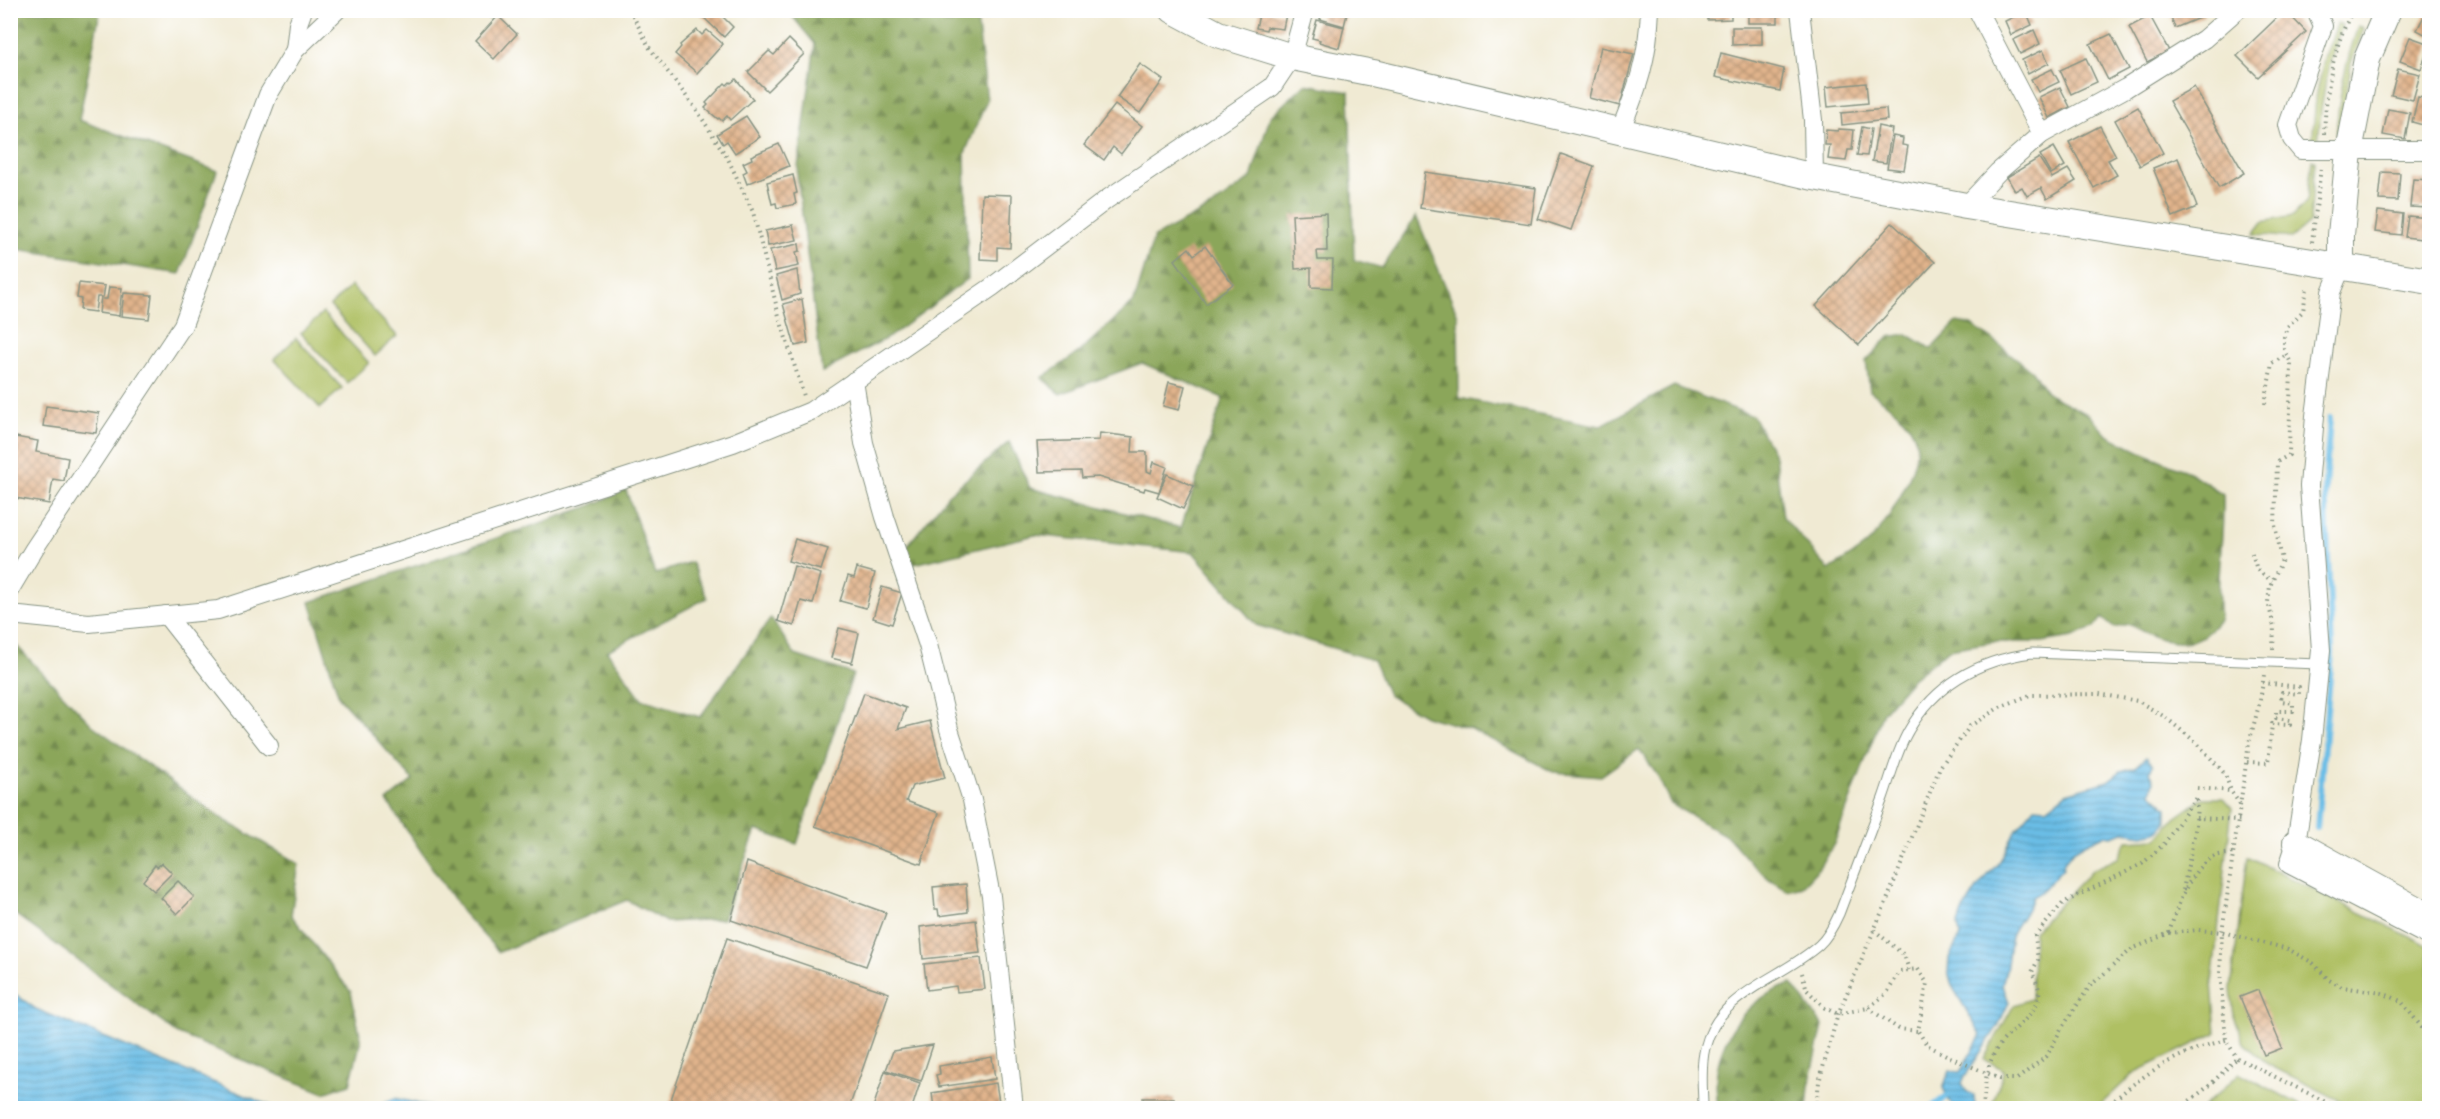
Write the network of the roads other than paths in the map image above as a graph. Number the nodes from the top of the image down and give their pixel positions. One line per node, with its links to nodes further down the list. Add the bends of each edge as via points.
1 (303, 10): 11 (street)
2 (337, 10): 11 (street)
3 (1173, 10): 12 (street, via 1218,34)
4 (1305, 10): 12 (street)
5 (1650, 10): 13 (street, via 1648,44 1637,91)
6 (1800, 10): 17 (street, via 1813,120)
7 (2237, 10): 14 (street, via 2204,39)
8 (2316, 10): 16 (street, via 2323,26 2288,125 2301,150)
9 (2388, 10): 16 (street, via 2367,59)
10 (1977, 11): 14 (street)
11 (295, 50): 22 (street, via 268,95 183,325)
12 (1292, 57): 13 (street); 21 (street, via 1272,87 1106,200 992,287)
13 (1620, 131): 17 (street)
14 (2042, 134): 18 (street, via 1998,171)
15 (2430, 150): 16 (street)
16 (2349, 151): 19 (street)
17 (1814, 177): 18 (street)
18 (1966, 207): 19 (street)
19 (2341, 268): 20 (street); 25 (street, via 2331,292 2309,486)
20 (2430, 281)
21 (854, 381): 24 (street, via 810,411 733,443 218,610); 30 (street, via 867,454 972,800 991,896)
22 (10, 589)
23 (10, 615): 24 (street, via 88,623)
24 (166, 615): 26 (street)
25 (2319, 664): 27 (street); 31 (lane, via 2032,653 2006,656 1954,680 1935,696 1908,732 1829,932 1820,944 1745,992 1711,1029 1702,1068)
26 (269, 746)
27 (2296, 843): 28 (street); 29 (street, via 2289,864)
28 (2430, 917)
29 (2430, 937)
30 (1014, 1108)
31 (1703, 1108)

